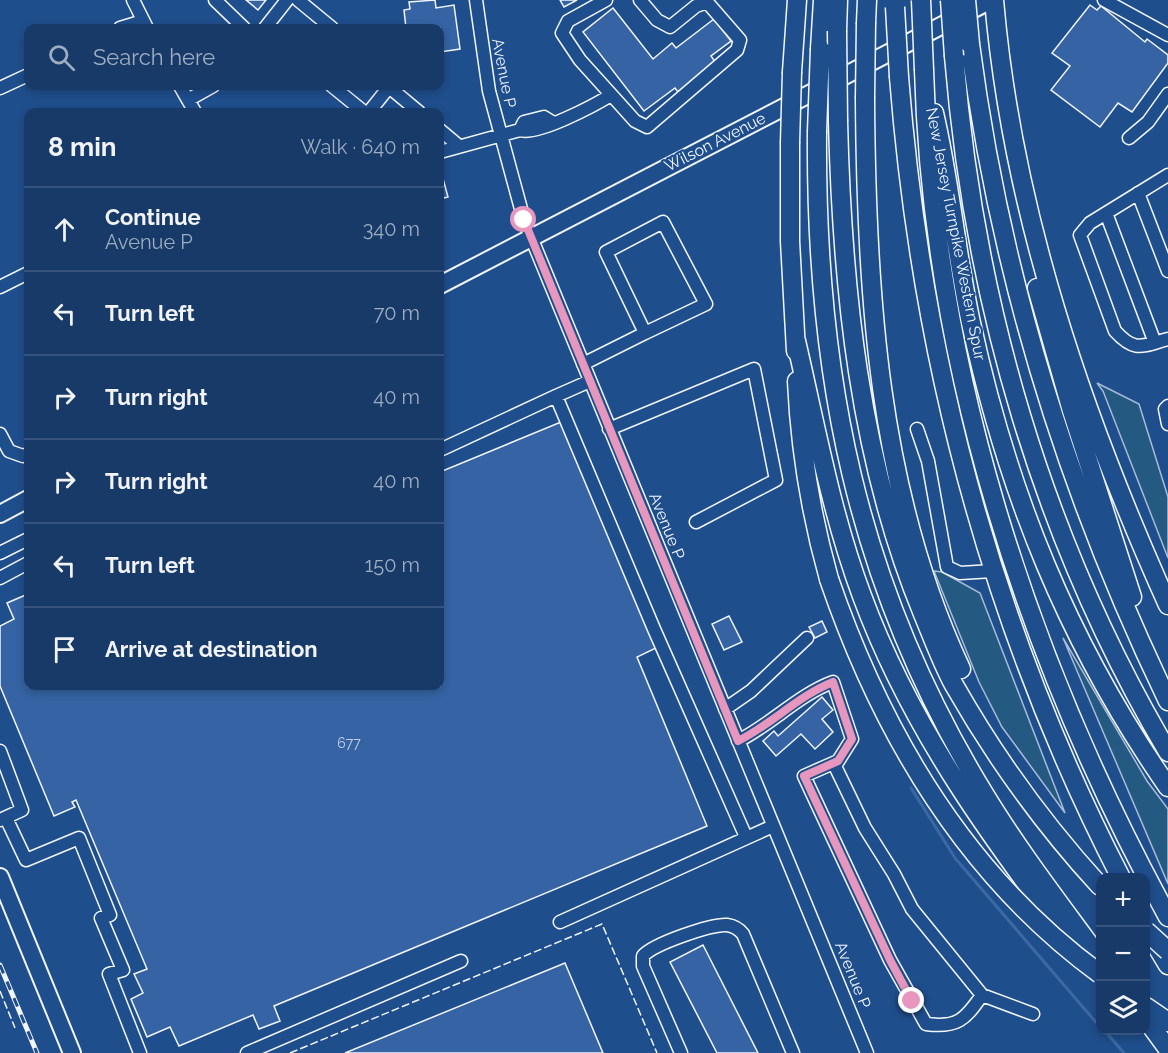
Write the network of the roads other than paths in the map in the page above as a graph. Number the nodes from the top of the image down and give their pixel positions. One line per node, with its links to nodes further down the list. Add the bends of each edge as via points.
1 (133, 0): 18 (street)
2 (215, 0): 19 (street)
3 (288, 0): 20 (street)
4 (298, 0): 21 (street)
5 (476, 0): 39 (street, Avenue P, via 487,81)
6 (606, 0): 32 (street, via 568,21 562,33)
7 (640, 0): 32 (street, via 657,20 670,27 706,2 740,40 737,50 647,127 635,121)
8 (797, 0): 54 (highway, bridge, via 790,143)
9 (823, 0): 94 (highway, bridge, via 817,132 819,246 827,345 849,466 881,578 922,679 969,768 1023,854)
10 (838, 0): 78 (highway, bridge, via 838,121 849,293 866,416 900,554 954,684)
11 (867, 0): 78 (highway, bridge, via 867,218 882,385 909,528 930,596)
12 (921, 0): 23 (highway, bridge)
13 (950, 0): 81 (highway, New Jersey Turnpike Western Spur, bridge, via 964,154 994,317 1021,420 1082,583 1113,651)
14 (966, 0): 76 (highway, bridge, via 998,211 1041,380 1095,536)
15 (993, 0): 40 (highway); 47 (main road, Wilson Avenue)
16 (1104, 0): 22 (street)
17 (895, 3): 72 (highway, bridge, via 909,191 931,328 957,445)
18 (145, 24)
19 (240, 24)
20 (268, 24)
21 (327, 24)
22 (1168, 35)
23 (924, 70): 83 (highway, New Jersey Turnpike Western Spur, via 974,335 1021,506 1048,575 1091,665); 90 (highway, via 927,147 944,271 973,417 998,510 1072,720)
24 (24, 77): 25 (street)
25 (0, 88)
26 (182, 90): 33 (street)
27 (206, 90): 33 (street)
28 (337, 90): 35 (street)
29 (385, 90): 36 (street)
30 (393, 90): 37 (street)
31 (1168, 94): 41 (street, via 1148,122)
32 (611, 95): 39 (street, via 581,113 552,122 544,117 535,119 524,122 520,130)
33 (188, 100): 34 (street)
34 (193, 108)
35 (359, 108)
36 (372, 108)
37 (414, 108)
38 (444, 133): 42 (street)
39 (500, 135): 42 (street); 47 (street, Avenue P)
40 (1011, 136): 74 (highway, via 1072,362 1116,482); 76 (highway, via 1016,195 1049,335 1123,571)
41 (1129, 138)
42 (459, 146): 43 (street)
43 (444, 151)
44 (1168, 176): 45 (street)
45 (1138, 193): 46 (street); 48 (street)
46 (1106, 213): 55 (street); 55 (street, via 1080,235 1115,331 1136,348)
47 (531, 238): 50 (main road, Wilson Avenue); 56 (street, Avenue P)
48 (1168, 272)
49 (24, 275): 51 (street)
50 (444, 283)
51 (0, 287)
52 (645, 333): 52 (street, via 706,304 663,222 606,252); 56 (street)
53 (1168, 339): 55 (street)
54 (796, 341): 98 (highway, bridge, via 798,413 816,532 829,579 872,690 932,797 1005,888); 99 (highway, via 844,542 869,615 900,685 937,754 979,819)
55 (1155, 343)
56 (583, 364): 57 (street, Avenue P)
57 (590, 381): 58 (street); 61 (street, Avenue P)
58 (556, 396): 64 (street); 86 (street)
59 (1168, 406): 60 (street)
60 (1168, 424)
61 (609, 429): 68 (street, via 754,369 776,480); 77 (street, Avenue P)
62 (917, 429): 72 (street, via 928,461 947,567 960,573)
63 (0, 434): 65 (street, via 9,451)
64 (444, 448)
65 (24, 456)
66 (24, 501): 67 (main road)
67 (0, 514)
68 (696, 522)
69 (24, 541): 70 (street)
70 (0, 554)
71 (24, 565): 73 (street)
72 (993, 571): 87 (highway, via 1050,724)
73 (0, 578)
74 (1168, 605)
75 (807, 638): 77 (street, via 751,691)
76 (1168, 693)
77 (725, 709): 79 (street, Avenue P)
78 (988, 738): 89 (highway, via 1035,809)
79 (738, 741): 82 (street, via 761,729 812,690 833,682 852,739); 85 (street, Avenue P)
80 (0, 751): 84 (street, via 22,810)
81 (1168, 752)
82 (838, 761): 100 (street, via 835,765 865,828 912,909); 100 (street, via 804,776 890,960 926,1024 948,1027 968,1015)
83 (1168, 787)
84 (3, 819): 108 (street, via 26,860 79,838 110,915 101,918 123,970 109,974)
85 (773, 825): 86 (street); 112 (street, Avenue P)
86 (746, 837): 91 (street)
87 (1119, 873)
88 (0, 877): 107 (main road)
89 (1096, 880)
90 (1168, 918)
91 (560, 922)
92 (1147, 927): 97 (highway)
93 (1150, 935): 95 (highway, bridge)
94 (1096, 951)
95 (1168, 951)
96 (461, 961): 109 (street)
97 (1168, 965)
98 (1096, 970)
99 (1096, 973)
100 (982, 995): 102 (street)
101 (1150, 1010): 103 (highway)
102 (1033, 1014)
103 (1168, 1022)
104 (1150, 1024): 106 (highway)
105 (1143, 1035): 113 (highway)
106 (1168, 1049)
107 (72, 1053)
108 (140, 1053)
109 (247, 1053)
110 (681, 1053): 111 (street, via 643,966 643,956 704,929 728,925 743,934)
111 (792, 1053)
112 (867, 1053)
113 (1157, 1053)

